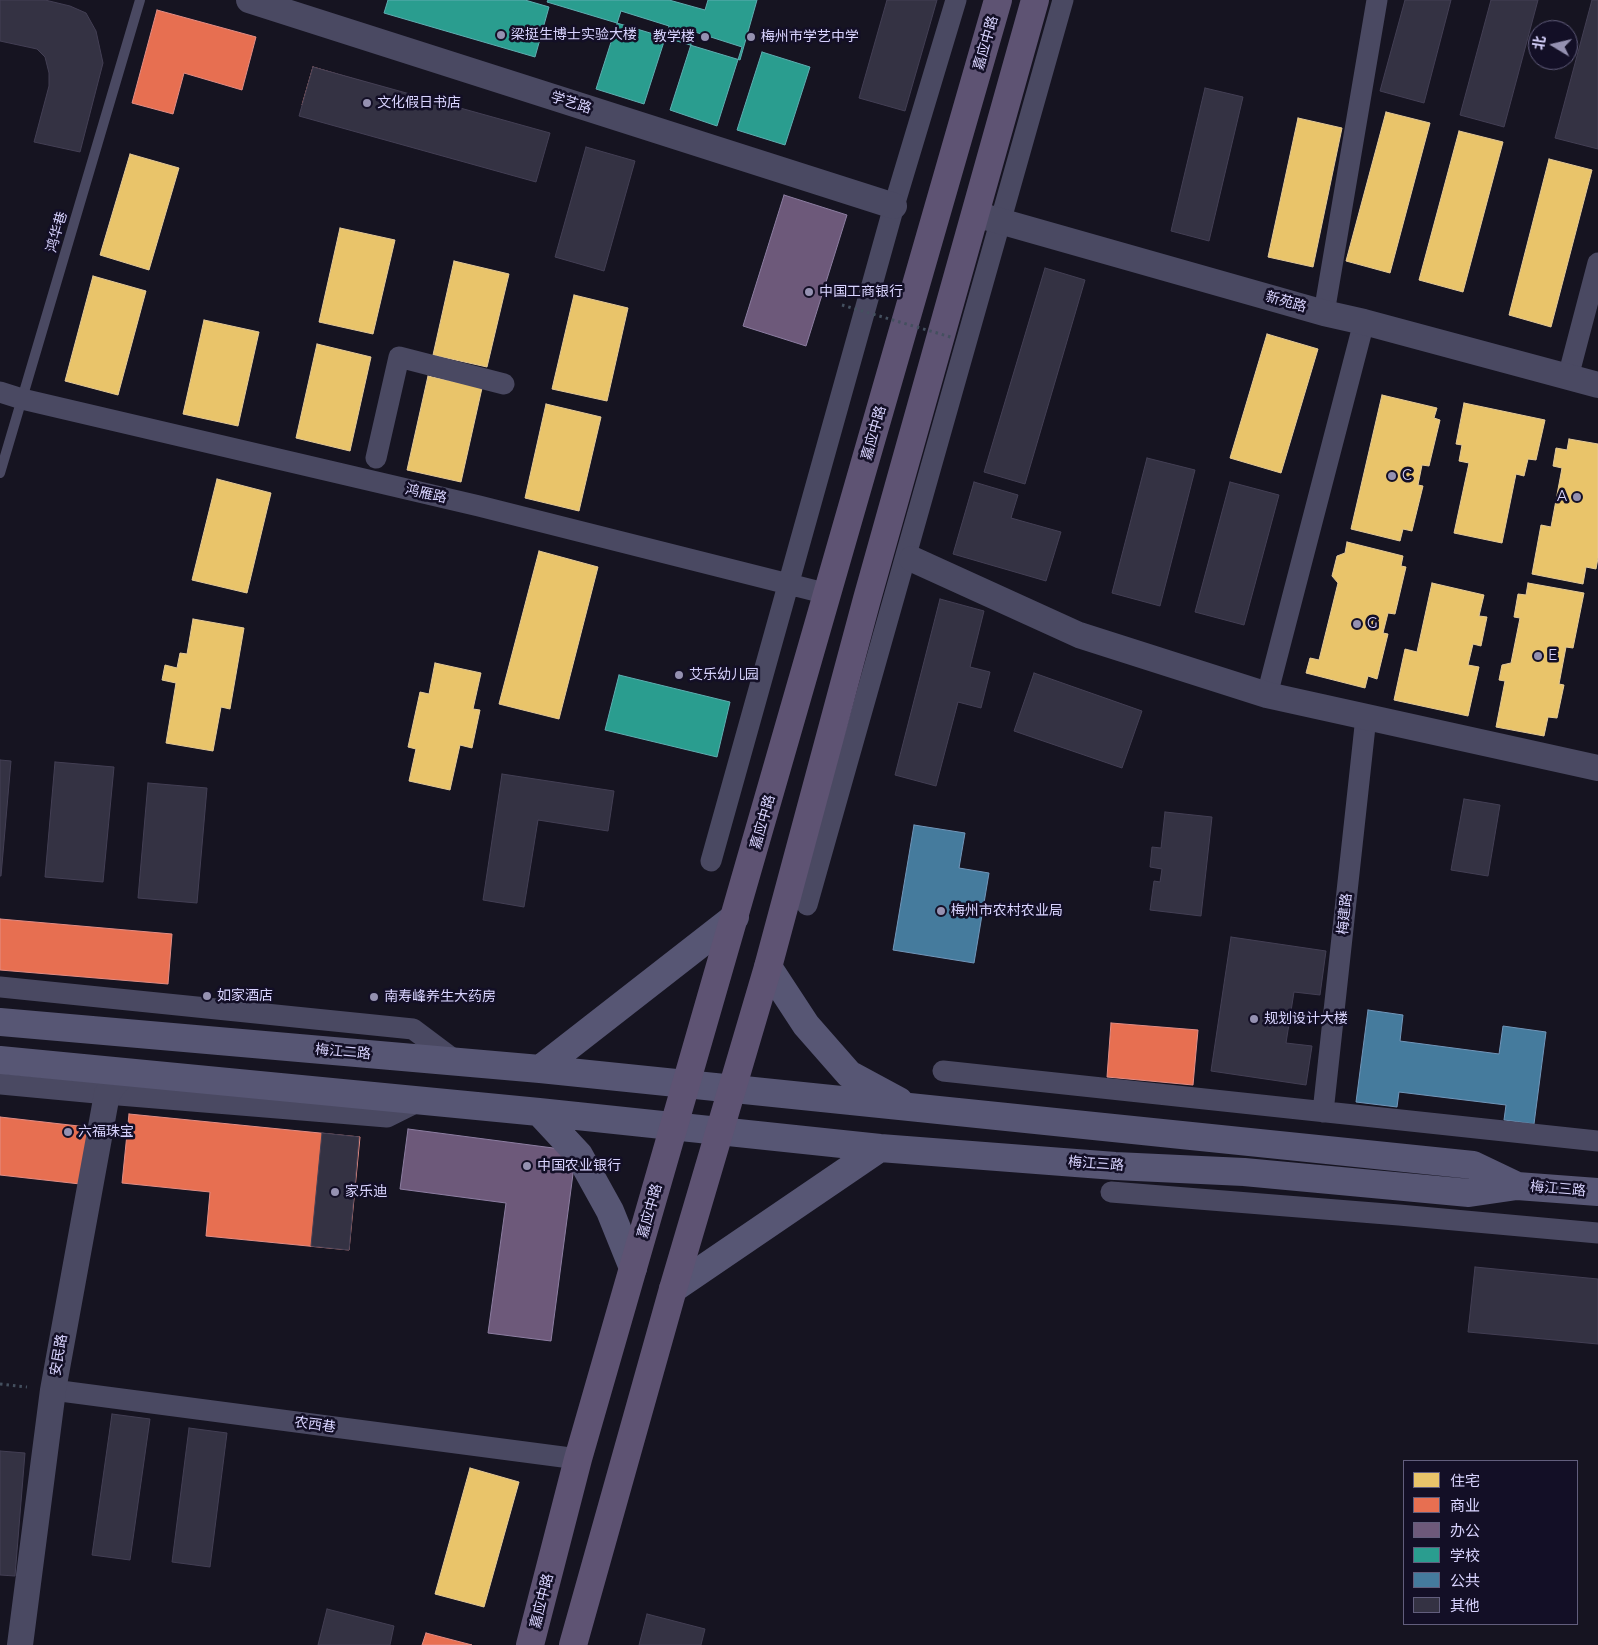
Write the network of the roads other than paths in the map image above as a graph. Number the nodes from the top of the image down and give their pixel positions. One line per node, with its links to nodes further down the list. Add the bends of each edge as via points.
1 (140, 0): 17 (lane, 鸿华巷)
2 (249, 0): 8 (street, 学艺路)
3 (956, 0): 8 (street)
4 (998, 0): 22 (main road, 嘉应中路)
5 (1036, 0): 9 (main road)
6 (1063, 0): 9 (street)
7 (1377, 0): 11 (street)
8 (894, 206): 21 (street)
9 (988, 218): 11 (street, 新苑路); 27 (street); 29 (main road, via 870,589)
10 (1598, 263): 13 (street)
11 (1324, 313): 12 (street, 新苑路)
12 (1364, 322): 13 (street, 新苑路); 23 (street)
13 (1568, 377): 15 (street, 新苑路)
14 (504, 384): 18 (street, via 399,356)
15 (1598, 385)
16 (0, 392): 17 (street, 鸿雁路)
17 (22, 399): 19 (lane, 鸿华巷); 21 (street, 鸿雁路, via 479,506)
18 (376, 458)
19 (0, 473)
20 (912, 559): 23 (street, via 1079,635)
21 (789, 584): 22 (street, 鸿雁路); 26 (street)
22 (828, 594): 28 (main road, 嘉应中路)
23 (1267, 695): 24 (street)
24 (1366, 717): 25 (street); 44 (street, 梅建路)
25 (1598, 768)
26 (711, 861)
27 (807, 906)
28 (735, 917): 34 (main road); 37 (main road, 嘉应中路)
29 (768, 967): 39 (main road); 42 (main road, via 806,1025 849,1074)
30 (0, 987): 33 (street, via 413,1029)
31 (0, 1022): 33 (main road, 梅江二路)
32 (0, 1060): 36 (main road)
33 (457, 1062): 34 (main road, 梅江二路)
34 (540, 1069): 37 (main road, 梅江二路)
35 (943, 1071): 44 (street)
36 (124, 1072): 40 (street, 安民路); 41 (main road)
37 (687, 1083): 39 (main road, 梅江三路); 45 (main road, 嘉应中路)
38 (0, 1084): 40 (street)
39 (732, 1088): 42 (main road, 梅江三路); 46 (main road)
40 (107, 1094): 41 (street, via 387,1117); 55 (street, 安民路)
41 (421, 1100): 43 (main road)
42 (909, 1106): 49 (main road, 梅江三路, via 1473,1165)
43 (539, 1112): 45 (main road); 53 (main road, via 579,1156 610,1210)
44 (1323, 1112): 47 (street)
45 (674, 1126): 46 (main road, 梅江三路); 53 (main road, 嘉应中路)
46 (720, 1131): 48 (main road, 梅江三路); 54 (main road)
47 (1598, 1141)
48 (880, 1148): 49 (main road, 梅江三路, via 1244,1172 1470,1193); 54 (main road)
49 (1517, 1186): 51 (main road, 梅江三路)
50 (1111, 1192): 52 (street)
51 (1598, 1192)
52 (1598, 1233)
53 (633, 1268): 56 (main road, 嘉应中路)
54 (673, 1289): 59 (main road)
55 (52, 1390): 56 (street, 农西巷); 57 (street, 安民路)
56 (578, 1459): 58 (main road, 嘉应中路)
57 (20, 1645)
58 (530, 1645)
59 (573, 1645)

